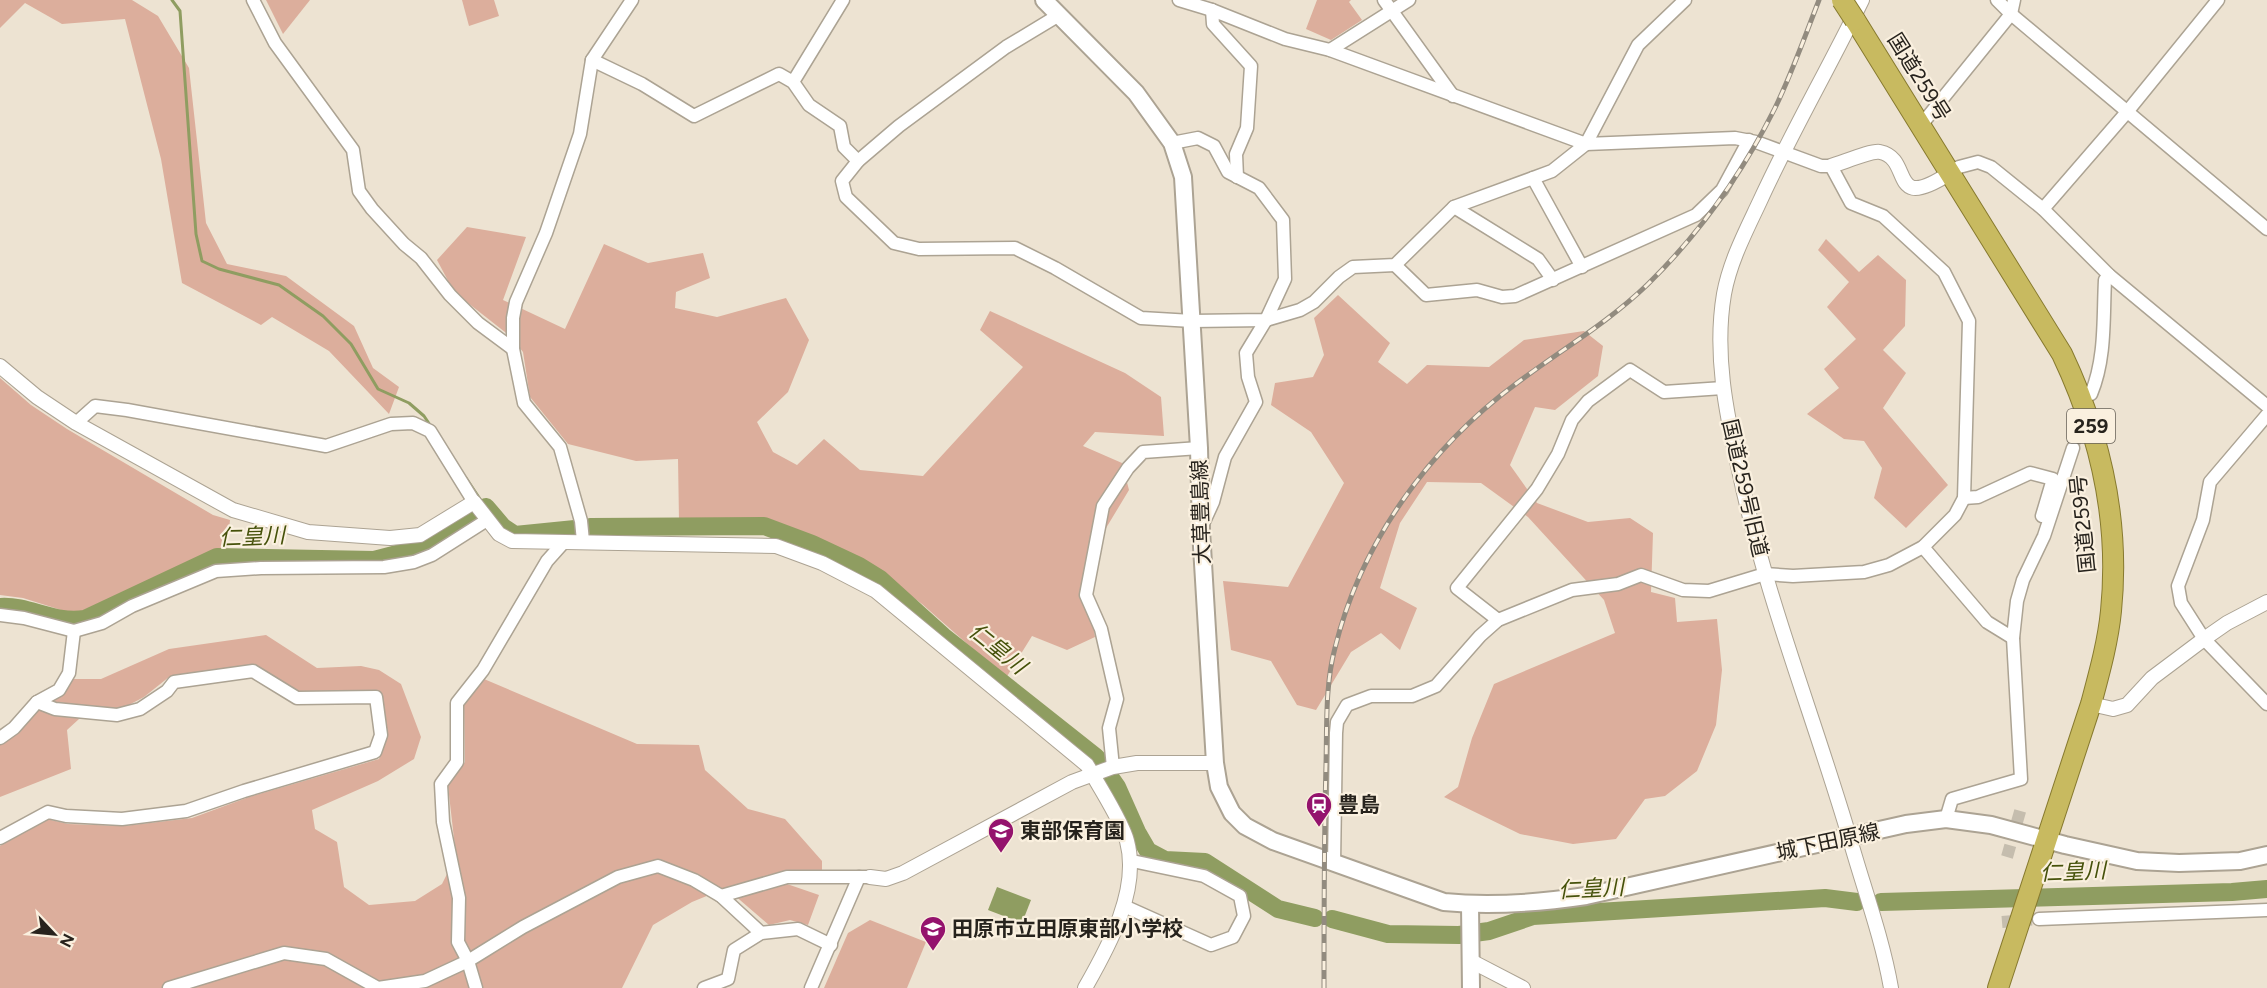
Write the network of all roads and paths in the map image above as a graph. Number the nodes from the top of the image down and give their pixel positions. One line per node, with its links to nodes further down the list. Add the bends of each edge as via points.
1 (253, 0): 41 (street, via 275,43 353,150 359,191 450,295 478,323)
2 (632, 0): 18 (street)
3 (843, 0): 19 (street)
4 (1044, 0): 16 (main road, 大草豊島線)
5 (1179, 0): 14 (street)
6 (1409, 0): 13 (street)
7 (1685, 0): 25 (street, via 1638,45)
8 (1842, 0): 22 (highway, 国道259号 / 259, bridge)
9 (1862, 0): 26 (street, 国道259号旧道)
10 (1997, 0): 15 (street)
11 (2014, 0): 15 (street)
12 (2218, 0): 21 (street)
13 (1388, 5): 17 (street); 20 (street)
14 (1212, 10): 17 (street, via 1285,39); 30 (street, via 1213,24 1251,66 1247,128 1236,154)
15 (2011, 14): 21 (street); 22 (street)
16 (1059, 15): 24 (main road, 大草豊島線, via 1136,93); 27 (street, via 1006,47)
17 (1330, 50): 20 (street)
18 (592, 60): 19 (street, via 642,84 694,116 779,74); 41 (street, via 580,134 546,233 516,302)
19 (793, 82): 27 (street, via 809,105 840,126 844,147)
20 (1453, 96): 25 (street)
21 (2127, 112): 33 (street); 34 (street)
22 (1919, 125): 29 (highway, 国道259号 / 259)
23 (1749, 140): 25 (street); 26 (street); 36 (street, via 1722,190 1696,215)
24 (1172, 143): 30 (street, via 1198,138 1214,146 1228,172); 40 (main road, 大草豊島線, via 1183,177)
25 (1586, 144): 31 (street, via 1552,171)
26 (1782, 152): 28 (street); 43 (street, 国道259号旧道, via 1737,249 1724,293 1720,326)
27 (858, 161): 40 (street, via 842,181 846,197 894,243 919,249 1015,248 1141,318)
28 (1831, 166): 29 (street, via 1882,152 1895,160 1906,183 1920,189); 50 (street, via 1851,203 1883,216 1944,272 1969,321)
29 (1950, 173): 33 (street, via 1978,162 1991,167); 66 (highway, 国道259号 / 259, via 2062,354 2092,428 2107,486 2114,548 2111,611)
30 (1237, 177): 39 (street, via 1259,188 1282,220 1286,279)
31 (1533, 178): 32 (street); 36 (street)
32 (1454, 207): 35 (street); 38 (street, via 1538,259)
33 (2043, 209): 37 (street)
34 (2267, 229)
35 (1395, 265): 38 (street, via 1426,295 1477,290 1515,297); 39 (street, via 1353,267 1314,302)
36 (1581, 267): 38 (street)
37 (2109, 274): 44 (street, via 2105,280 2100,365); 45 (street)
38 (1552, 280)
39 (1266, 320): 40 (street); 53 (street, via 1246,352 1256,402 1225,457)
40 (1192, 321): 48 (main road, 大草豊島線)
41 (513, 349): 55 (street, via 524,402 560,447)
42 (0, 366): 47 (street)
43 (1723, 388): 58 (street, 国道259号旧道, via 1748,514); 61 (street, via 1664,392 1630,370 1588,401 1572,420 1537,489 1457,588)
44 (2091, 394)
45 (2267, 406)
46 (2267, 415): 64 (street, via 2210,482 2203,520 2178,586 2181,603)
47 (76, 423): 51 (street, via 233,510 308,532 390,538 420,535); 51 (street, via 95,406 326,446 391,424 413,423 430,431)
48 (1199, 448): 53 (main road, 大草豊島線); 70 (street, via 1143,452 1103,506 1086,595 1101,629 1117,699 1109,728)
49 (2073, 448): 54 (street)
50 (1964, 498): 54 (street, via 1978,497 2030,473 2054,479 2039,528); 57 (street, via 1955,515)
51 (474, 502): 52 (street)
52 (487, 520): 56 (street, via 499,534 512,541); 62 (street, via 414,562 384,567 216,571 132,606 102,623)
53 (1201, 530): 69 (main road, 大草豊島線)
54 (2044, 536): 63 (street, via 2023,580)
55 (583, 541): 56 (street); 71 (street, via 776,546 822,563 876,591 1087,765)
56 (564, 542): 87 (street, via 547,561 483,670 457,703 457,762 441,784 443,822 459,898 459,942)
57 (1923, 548): 58 (street, via 1864,572); 63 (street, via 1987,622)
58 (1765, 574): 61 (street, via 1709,591 1683,590 1641,575 1618,584 1572,590); 73 (street, 国道259号旧道)
59 (2267, 602): 64 (street)
60 (0, 615): 62 (street)
61 (1498, 620): 78 (street, via 1436,686 1412,696 1371,696 1347,705 1337,722 1336,733)
62 (74, 631): 65 (street, via 69,673 59,690)
63 (2013, 638): 72 (street, via 2021,779 1952,799)
64 (2204, 639): 66 (street, via 2152,678 2127,705 2113,709); 67 (street)
65 (37, 702): 68 (street); 74 (street, via 55,709 117,715 140,709 174,682 253,671 297,698 376,697 381,735 375,752 186,811 122,819 48,812)
66 (2091, 704): 75 (highway, 国道259号 / 259)
67 (2267, 704)
68 (0, 738)
69 (1215, 763): 70 (street, via 1137,763); 78 (main road, 大草豊島線, via 1219,787 1232,813 1245,826)
70 (1113, 767): 71 (street)
71 (1093, 775): 77 (street, via 1126,838); 79 (street, via 1072,782 903,873 886,879)
72 (1946, 819): 73 (main road, 城下田原線); 75 (main road, 城下田原線, via 1992,825)
73 (1849, 837): 83 (main road, 城下田原線, via 1586,896); 96 (street, 国道259号旧道)
74 (0, 838)
75 (2045, 840): 76 (main road, 城下田原線, via 2137,861 2220,862); 84 (highway, 国道259号 / 259, via 2032,883)
76 (2267, 855)
77 (1131, 862): 81 (street); 81 (street, via 1204,876 1240,896 1244,916 1233,938 1211,945)
78 (1334, 864): 83 (main road, 大草豊島線)
79 (865, 877): 80 (street, via 786,877); 86 (street)
80 (721, 896): 85 (street); 87 (street, via 658,866 618,878 523,927)
81 (1124, 906): 94 (street)
82 (2267, 910): 84 (street)
83 (1470, 911): 88 (main road)
84 (2031, 915): 97 (highway, 国道259号 / 259)
85 (761, 933): 86 (street, via 798,929); 92 (street, via 734,950 728,979)
86 (831, 945): 93 (street)
87 (468, 961): 90 (street, via 425,981 378,988 326,958 284,953); 91 (street)
88 (1471, 961): 89 (main road); 95 (street)
89 (1470, 985)
90 (170, 988)
91 (476, 988)
92 (704, 988)
93 (811, 988)
94 (1085, 988)
95 (1523, 988)
96 (1891, 988)
97 (1998, 988)

